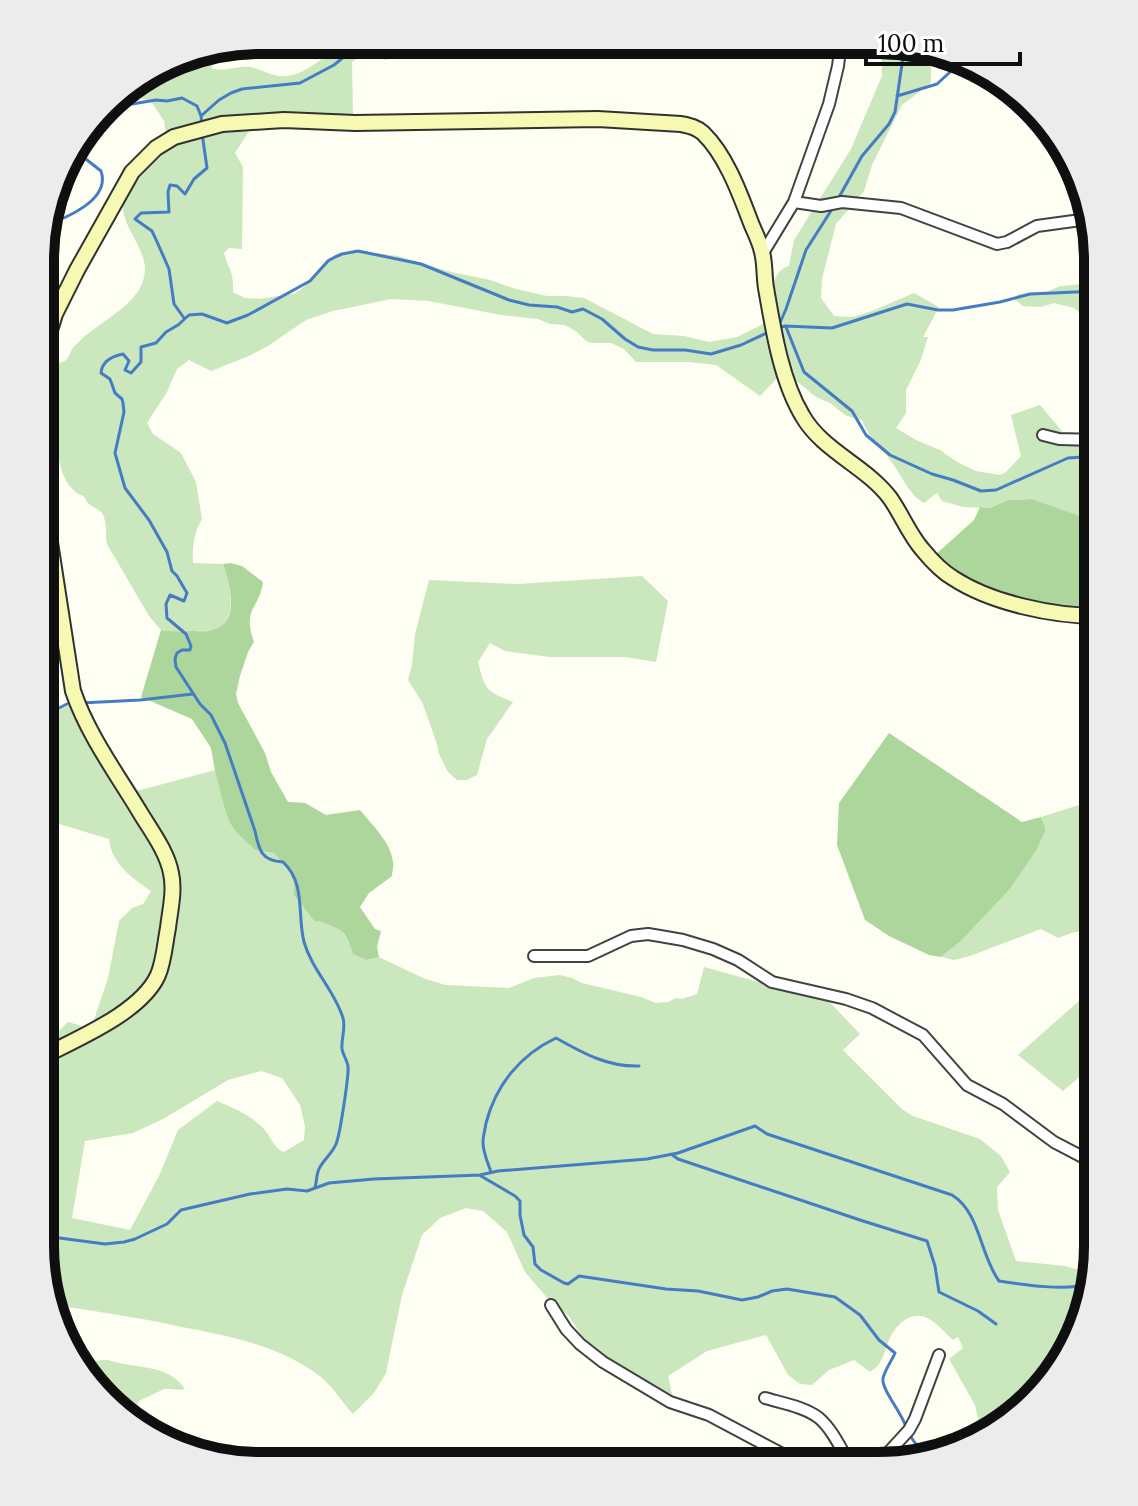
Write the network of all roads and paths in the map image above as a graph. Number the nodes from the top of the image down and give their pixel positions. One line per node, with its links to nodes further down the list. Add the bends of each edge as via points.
1 (840, 54): 2 (street, via 829,104)
2 (794, 202): 3 (street, via 901,208 997,244 1037,226); 4 (street)
3 (1080, 220)
4 (763, 253): 5 (street, via 727,166 694,127 598,119 222,124 174,137 132,172); 9 (street, via 774,330 802,416 880,487 915,542 940,569 966,586 1019,604)
5 (54, 317)
6 (1043, 435): 7 (street)
7 (1084, 440)
8 (54, 568): 11 (street, via 79,709 158,842 170,869 172,894 161,965 150,990 119,1016)
9 (1084, 615)
10 (534, 956): 12 (street, via 588,956 648,934 726,954 772,982 846,999 903,1022 923,1035 967,1085)
11 (54, 1051)
12 (1084, 1158)
13 (551, 1305): 17 (street, via 566,1329 603,1362 670,1402 709,1415)
14 (939, 1355): 16 (street, via 915,1419)
15 (765, 1398): 18 (street, via 821,1420)
16 (890, 1451)
17 (780, 1452)
18 (842, 1452)

